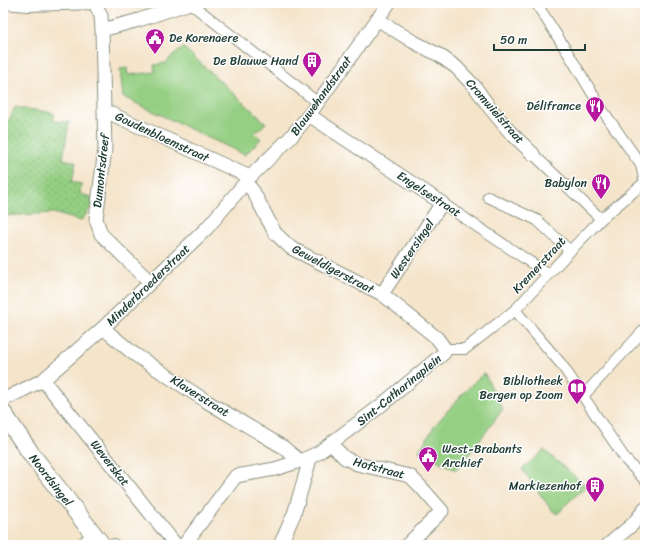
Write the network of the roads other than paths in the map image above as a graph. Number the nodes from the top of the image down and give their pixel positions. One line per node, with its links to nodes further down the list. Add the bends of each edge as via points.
1 (95, 3): 5 (street, via 28,6); 7 (street, Goudenbloemstraat, via 101,16)
2 (190, 3): 7 (street); 8 (street)
3 (389, 3): 6 (street, Blauwehandstraat)
4 (536, 3): 12 (street, via 603,111)
5 (3, 4)
6 (378, 19): 8 (street, Blauwehandstraat); 11 (street, Cromwielstraat, via 456,67 510,132)
7 (102, 30): 9 (street, Goudenbloemstraat)
8 (317, 102): 10 (street, Blauwehandstraat)
9 (104, 111): 13 (street, Goudenbloemstraat); 20 (street, Dumontsdreef, via 105,149 96,219 101,234)
10 (309, 115): 13 (street, Blauwehandstraat); 16 (street, Engelsestraat)
11 (533, 154): 17 (street, Cromwielstraat)
12 (643, 164): 14 (street)
13 (248, 180): 20 (street, Minderbroederstraat, via 207,228); 21 (street, Geweldigerstraat, via 275,234 291,248)
14 (645, 182): 17 (street, Kremerstraat)
15 (488, 197): 18 (street, via 537,220)
16 (442, 203): 19 (street, Engelsestraat); 21 (street, Westersingel)
17 (601, 219): 18 (street, Kremerstraat)
18 (570, 251): 19 (street, Kremerstraat)
19 (548, 274): 22 (street, Kremerstraat)
20 (150, 282): 23 (street, Minderbroederstraat)
21 (382, 294): 25 (street, Sint-Catharinaplein, via 437,338)
22 (515, 310): 25 (street, Kremerstraat, via 465,348); 27 (street, via 562,365)
23 (103, 328): 26 (street, Minderbroederstraat); 32 (street, Klaverstraat, via 134,354 206,401)
24 (645, 329): 27 (street)
25 (445, 349): 31 (street, Sint-Catharinaplein, via 444,353 407,384)
26 (43, 380): 28 (street); 36 (street, Weverskat)
27 (583, 396): 33 (street, via 626,460)
28 (3, 400)
29 (3, 413): 35 (street, Noordsingel)
30 (3, 431): 35 (street, Noordsingel, via 18,453)
31 (330, 444): 32 (street, Sint-Catharinaplein); 39 (street, Hofstraat, via 345,458 357,464 410,476 442,511)
32 (306, 459): 37 (street, Sint-Catharinaplein, via 275,469 236,476); 38 (street, via 294,514)
33 (645, 480)
34 (645, 509): 40 (street, via 633,524)
35 (98, 544)
36 (176, 545)
37 (184, 545)
38 (280, 545)
39 (407, 545)
40 (608, 545)

